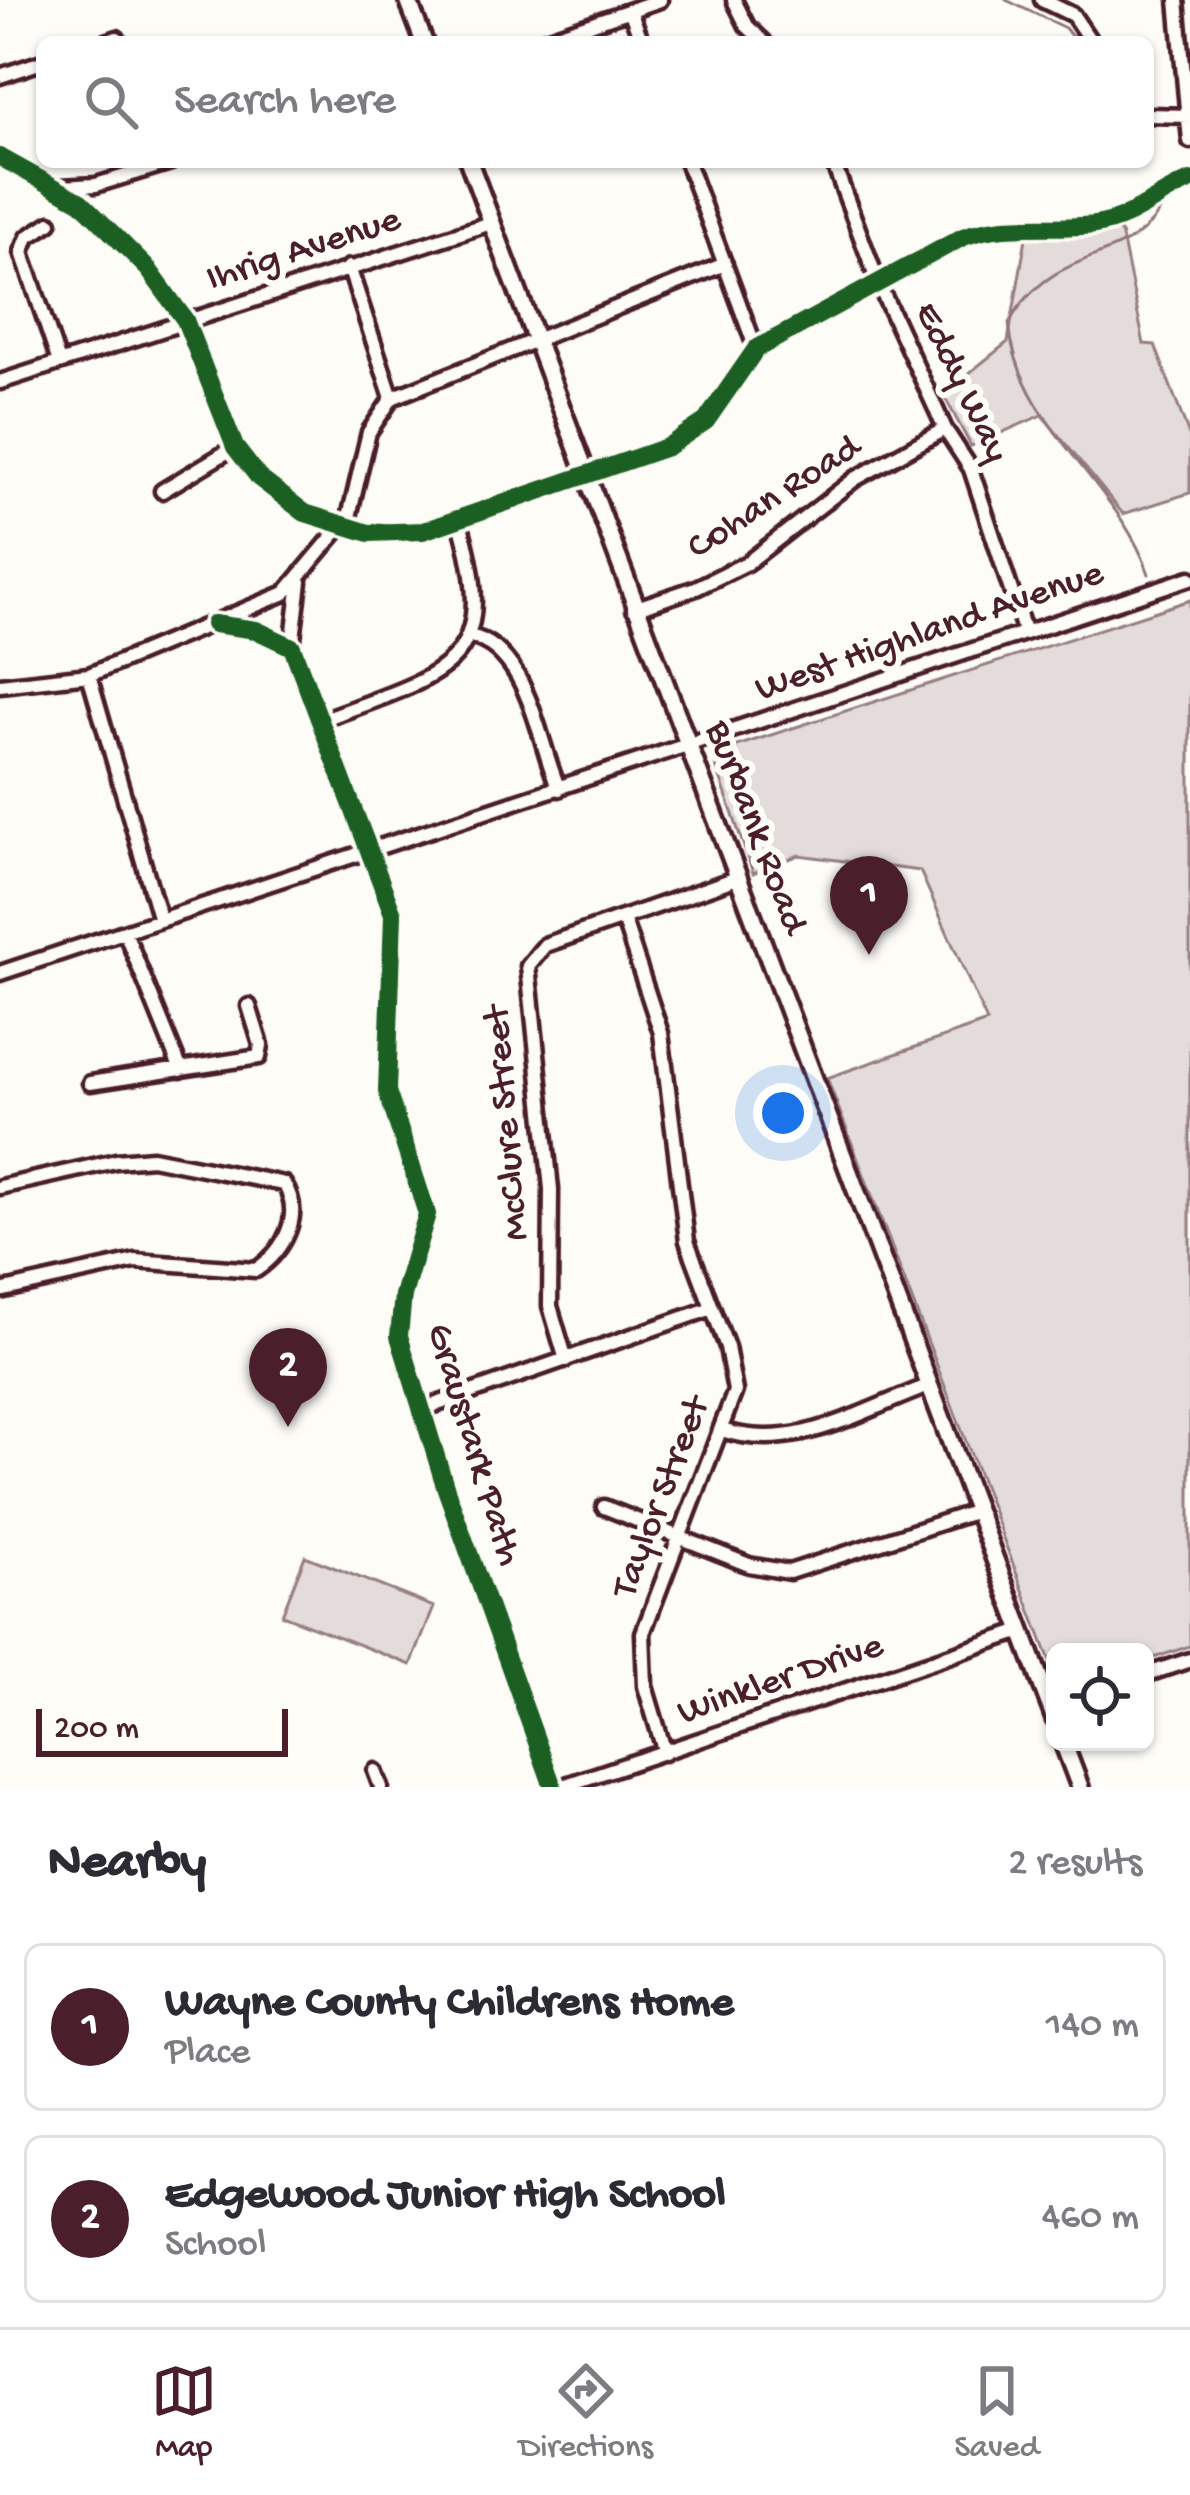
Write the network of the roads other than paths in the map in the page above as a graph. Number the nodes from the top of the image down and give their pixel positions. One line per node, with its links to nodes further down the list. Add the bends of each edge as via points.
1 (408, 0): 7 (main road)
2 (660, 0): 6 (street)
3 (734, 0): 10 (street)
4 (1042, 0): 11 (street, via 1073,15)
5 (1177, 0): 15 (street)
6 (630, 10): 8 (street); 9 (street)
7 (422, 36)
8 (554, 36)
9 (640, 36)
10 (758, 36)
11 (1087, 36)
12 (36, 64): 13 (street)
13 (0, 76)
14 (1154, 115): 15 (street)
15 (1188, 116): 16 (street)
16 (1190, 141)
17 (0, 157): 23 (street)
18 (152, 168): 23 (street, via 88,188)
19 (471, 168): 25 (main road, Burbank Road)
20 (689, 168): 26 (street)
21 (835, 168): 28 (street, Eddy Way)
22 (1190, 182): 28 (street, via 1099,224 981,230)
23 (60, 187): 29 (street, via 149,270)
24 (50, 223): 32 (street, via 28,237 22,252)
25 (491, 223): 27 (street, Ihrig Avenue); 30 (main road, Burbank Road)
26 (725, 265): 30 (street); 31 (street)
27 (349, 267): 29 (street, Ihrig Avenue); 34 (street)
28 (879, 285): 31 (street); 35 (street, Eddy Way)
29 (185, 320): 32 (street, Ihrig Avenue); 36 (street)
30 (535, 343): 34 (street); 37 (main road, Burbank Road)
31 (756, 349): 37 (street, via 689,434)
32 (59, 362): 33 (street, Ihrig Avenue)
33 (0, 382)
34 (392, 398): 40 (street, via 369,432)
35 (945, 429): 43 (street, Cohan Road, via 855,479 747,562); 45 (street, Eddy Way, via 971,469)
36 (235, 447): 38 (street); 40 (street, via 277,496)
37 (584, 475): 39 (street); 43 (main road, Burbank Road)
38 (162, 491)
39 (458, 519): 40 (street, via 409,533); 46 (street, via 476,578)
40 (342, 528): 42 (street)
41 (1190, 578): 45 (street, West Highland Avenue)
42 (300, 581): 44 (street); 47 (street)
43 (634, 609): 51 (main road, Burbank Road)
44 (214, 624): 47 (street, via 256,630); 48 (street)
45 (1025, 633): 51 (street, West Highland Avenue)
46 (470, 636): 50 (street, via 443,669); 52 (street, via 490,645 516,676)
47 (292, 647): 50 (street, Graustark Path)
48 (89, 675): 49 (street); 56 (street)
49 (0, 685)
50 (324, 719): 53 (street, Graustark Path)
51 (688, 746): 52 (street, West Highland Avenue); 54 (main road, Burbank Road)
52 (559, 789): 53 (street, West Highland Avenue)
53 (373, 851): 56 (street, West Highland Avenue); 67 (street, Graustark Path, via 394,928 387,1091 427,1214 398,1321)
54 (737, 878): 55 (street, McClure Street); 66 (main road, Burbank Road)
55 (622, 918): 64 (street, Taylor Street, via 657,1010 688,1241); 65 (street, McClure Street, via 545,945 528,966 551,1189 550,1306)
56 (160, 920): 57 (street, West Highland Avenue)
57 (125, 932): 58 (street, West Highland Avenue); 60 (street)
58 (0, 973)
59 (249, 1006): 60 (street, via 259,1057)
60 (182, 1070): 61 (street)
61 (90, 1083)
62 (0, 1186): 63 (street, via 152,1158 284,1184 293,1218 256,1270 135,1261)
63 (0, 1291)
64 (712, 1308): 65 (street); 68 (street, Taylor Street, via 734,1376)
65 (566, 1360): 67 (street)
66 (928, 1386): 68 (street, via 790,1438 755,1441); 70 (main road, Burbank Road)
67 (423, 1408): 80 (street, Graustark Path)
68 (722, 1430): 71 (street, Taylor Street)
69 (604, 1507): 71 (street)
70 (977, 1511): 71 (street, via 788,1572); 72 (main road, Burbank Road)
71 (680, 1538): 77 (street, Taylor Street, via 642,1648)
72 (1022, 1631): 75 (main road, Burbank Road); 77 (street, Winkler Drive)
73 (1190, 1660): 74 (street)
74 (1154, 1672)
75 (1046, 1690)
76 (1067, 1751): 81 (main road)
77 (664, 1753): 80 (street, Winkler Drive)
78 (375, 1771): 79 (street)
79 (381, 1787)
80 (557, 1787)
81 (1081, 1787)

